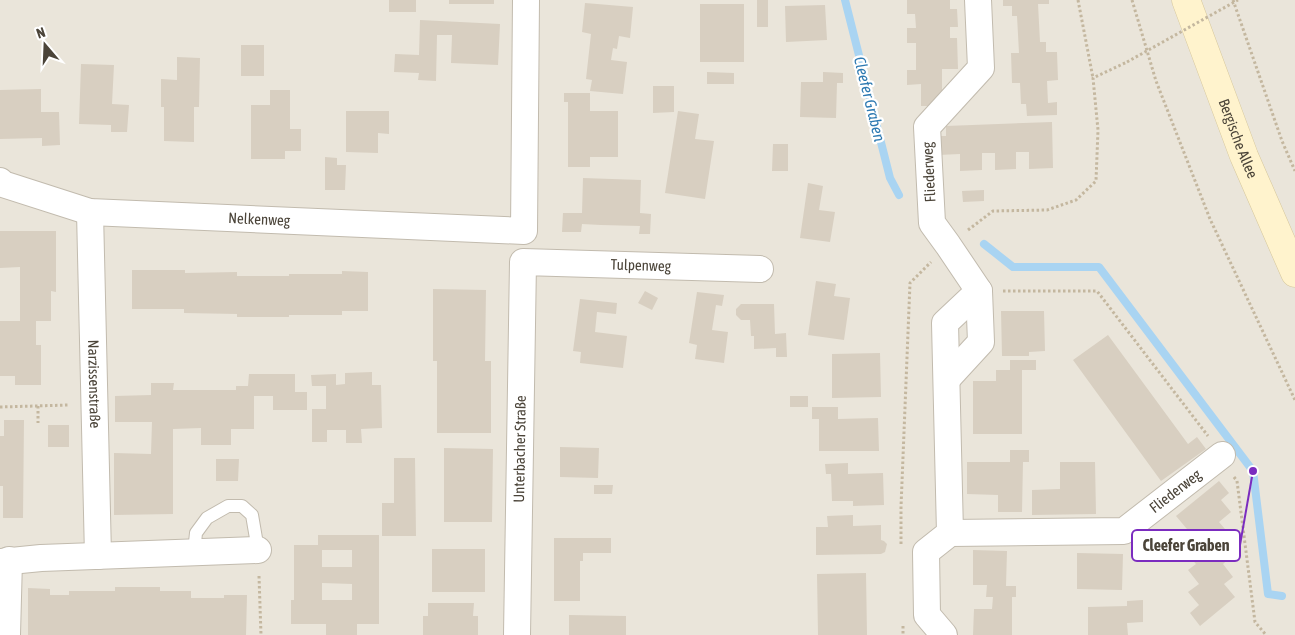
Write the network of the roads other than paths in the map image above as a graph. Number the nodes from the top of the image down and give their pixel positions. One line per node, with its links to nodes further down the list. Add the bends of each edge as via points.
1 (526, 0): 5 (street, Nelkenweg, via 524,231)
2 (978, 0): 9 (street, Fliederweg, via 981,68 927,127 932,223)
3 (1186, 0): 8 (main road, Bergische Allee, via 1244,156)
4 (0, 181): 5 (street, Nelkenweg)
5 (90, 212): 15 (street, Narzissenstraße)
6 (523, 262): 7 (street, Tulpenweg); 18 (street, Unterbacher Straße)
7 (760, 269)
8 (1295, 274)
9 (979, 291): 10 (street, via 982,342); 10 (street, via 945,323)
10 (947, 379): 12 (street)
11 (1222, 455): 12 (street, Fliederweg, via 1124,531)
12 (950, 533): 19 (street, via 926,552 927,615)
13 (258, 550): 14 (street); 14 (lane, via 252,515 242,506 228,506 208,518 196,534)
14 (194, 552): 15 (street)
15 (98, 556): 16 (street)
16 (4, 561): 17 (street)
17 (8, 635)
18 (517, 635)
19 (944, 635)

